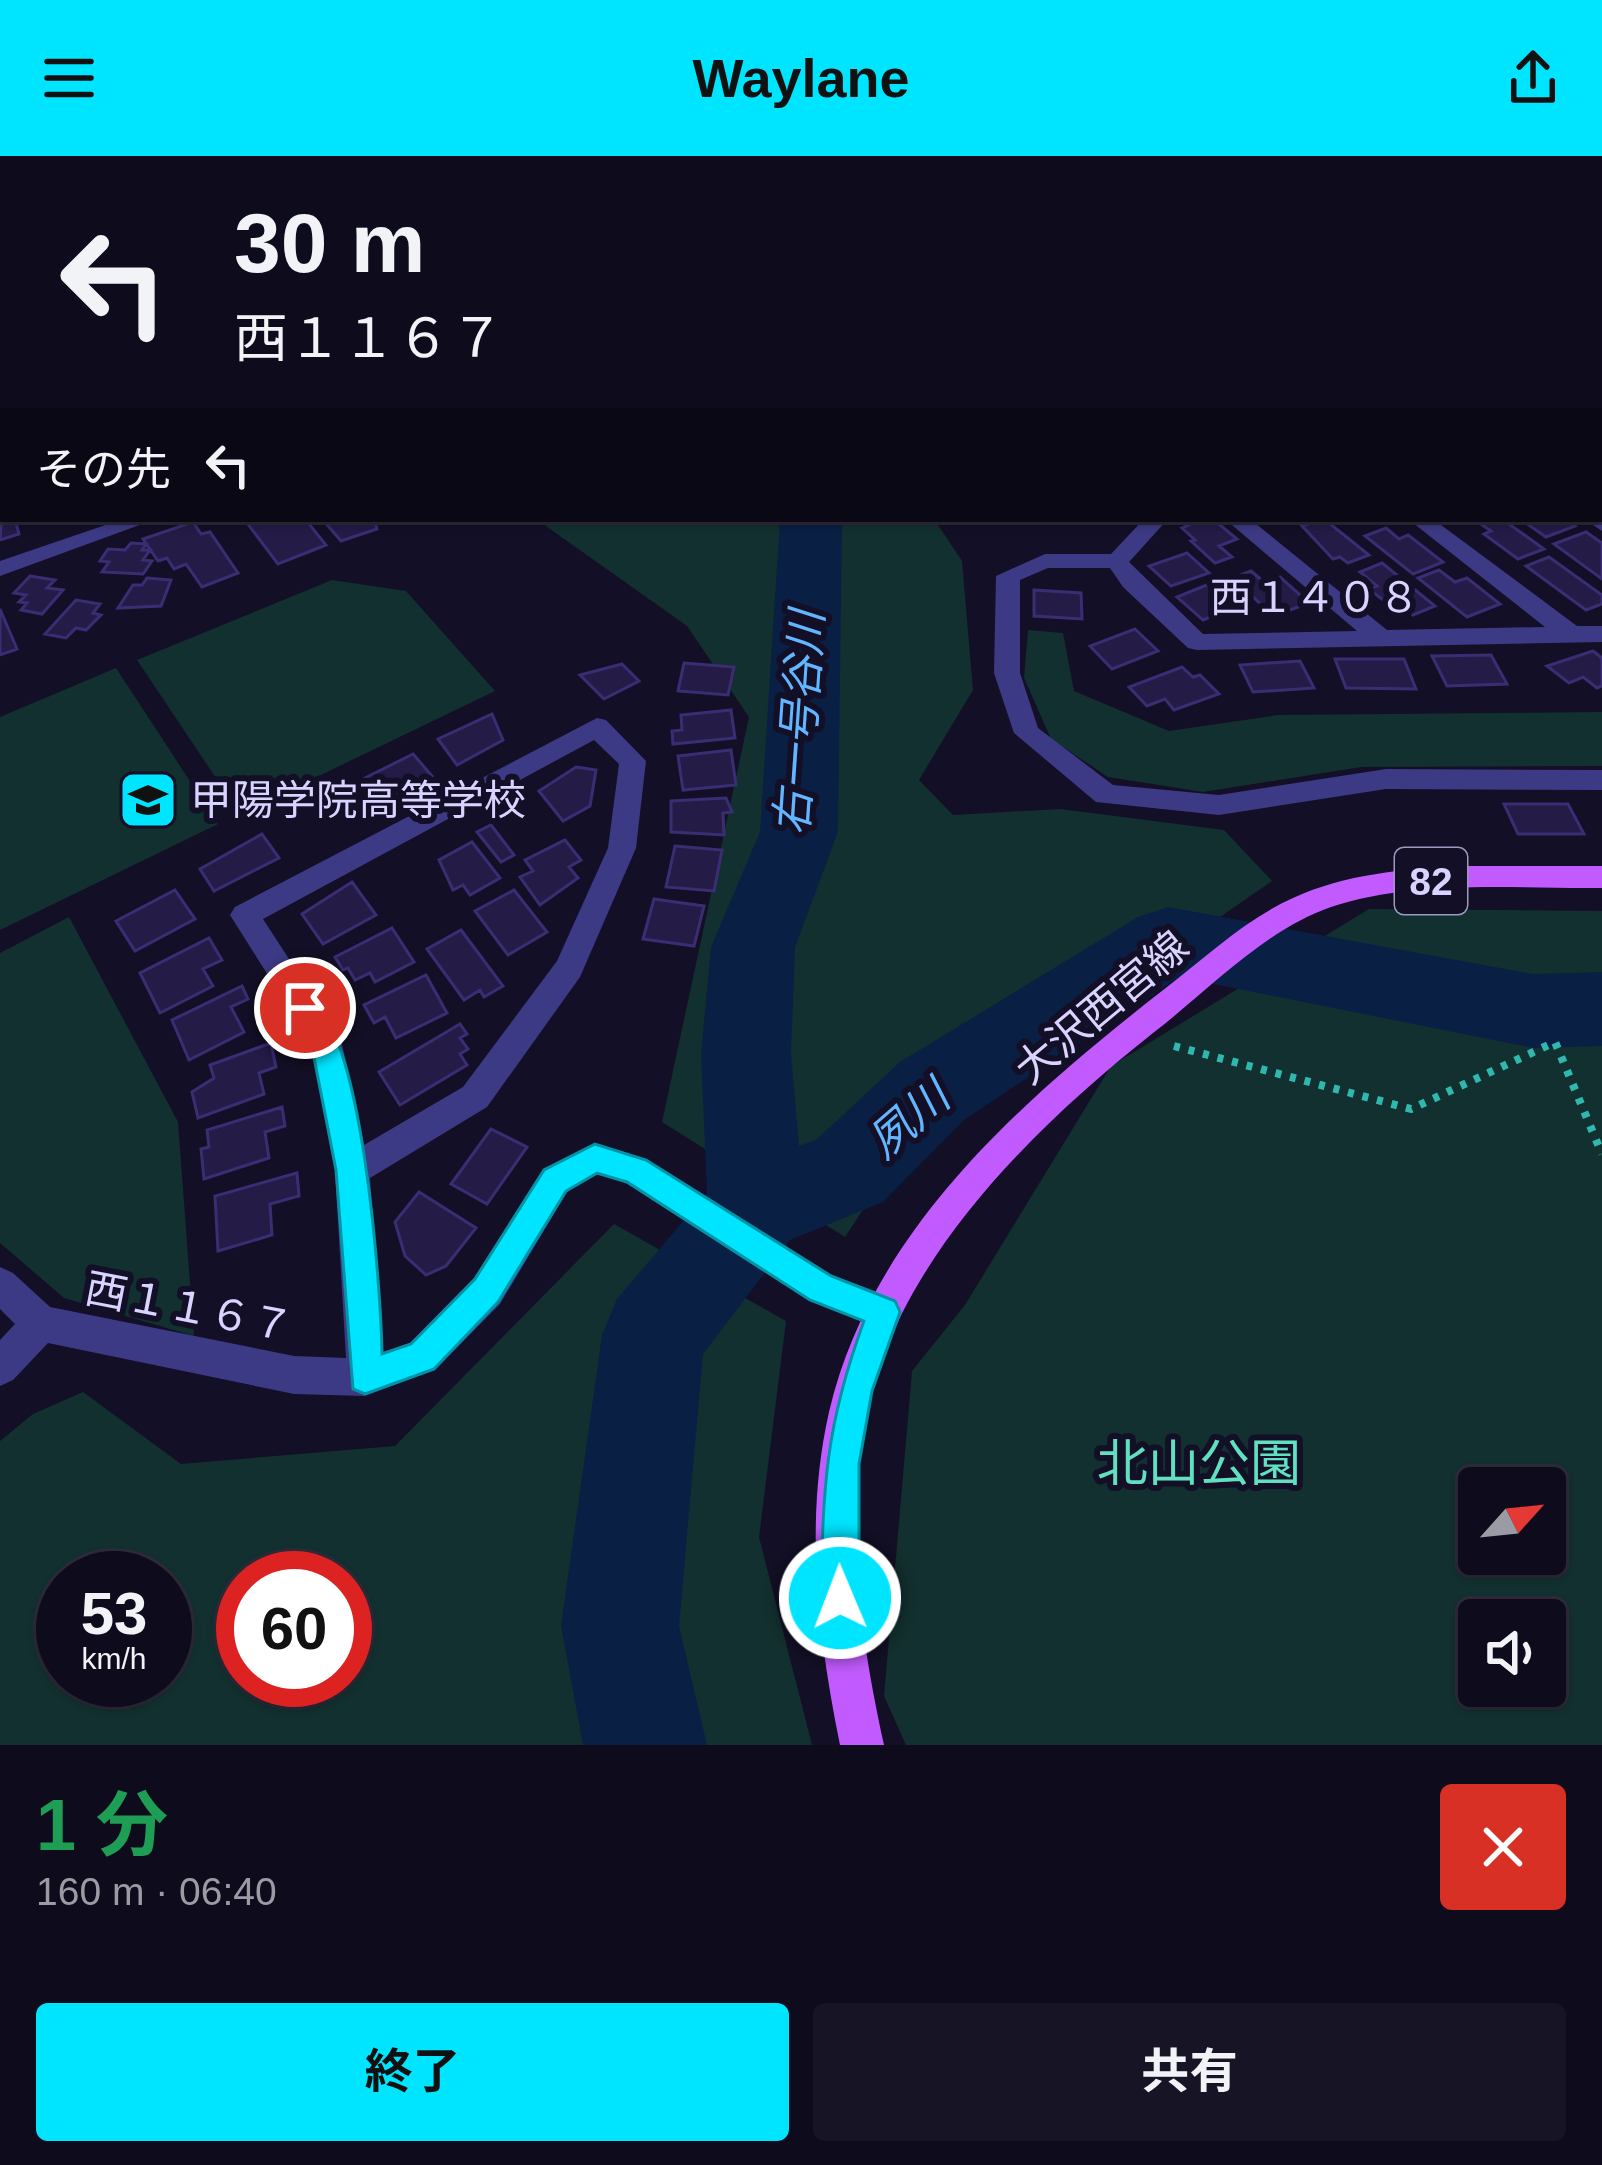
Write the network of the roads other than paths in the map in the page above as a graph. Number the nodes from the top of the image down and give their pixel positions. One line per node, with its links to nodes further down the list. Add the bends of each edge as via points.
1 (136, 522): 6 (street)
2 (1154, 522): 5 (street)
3 (1240, 522): 9 (street)
4 (1423, 522): 7 (street)
5 (1117, 561): 9 (street, 西１４０８, via 1197,643); 10 (street, via 1045,561 1008,576 1007,673 1027,733 1106,795 1219,805 1386,779)
6 (0, 569)
7 (1572, 634): 8 (street, 西１４０８); 9 (street, 西１４０８)
8 (1602, 634)
9 (1378, 636)
10 (1602, 780)
11 (1602, 877): 14 (main road, 大沢西宮線 / 82, via 1406,881 1320,898 1120,1040 1006,1150 938,1229)
12 (352, 1170): 12 (street, via 475,1097 569,968 622,848 633,761 597,727 245,915 325,1040); 17 (street)
13 (0, 1285): 15 (street, 西１１６７)
14 (884, 1312): 17 (street, 西１１６７, via 821,1288 635,1170 595,1158 555,1180 487,1291 422,1358); 18 (main road, 大沢西宮線 / 82, via 855,1391 841,1464 842,1635)
15 (41, 1323): 16 (street); 17 (street, 西１１６７, via 295,1375)
16 (0, 1367)
17 (365, 1377)
18 (862, 1745)

